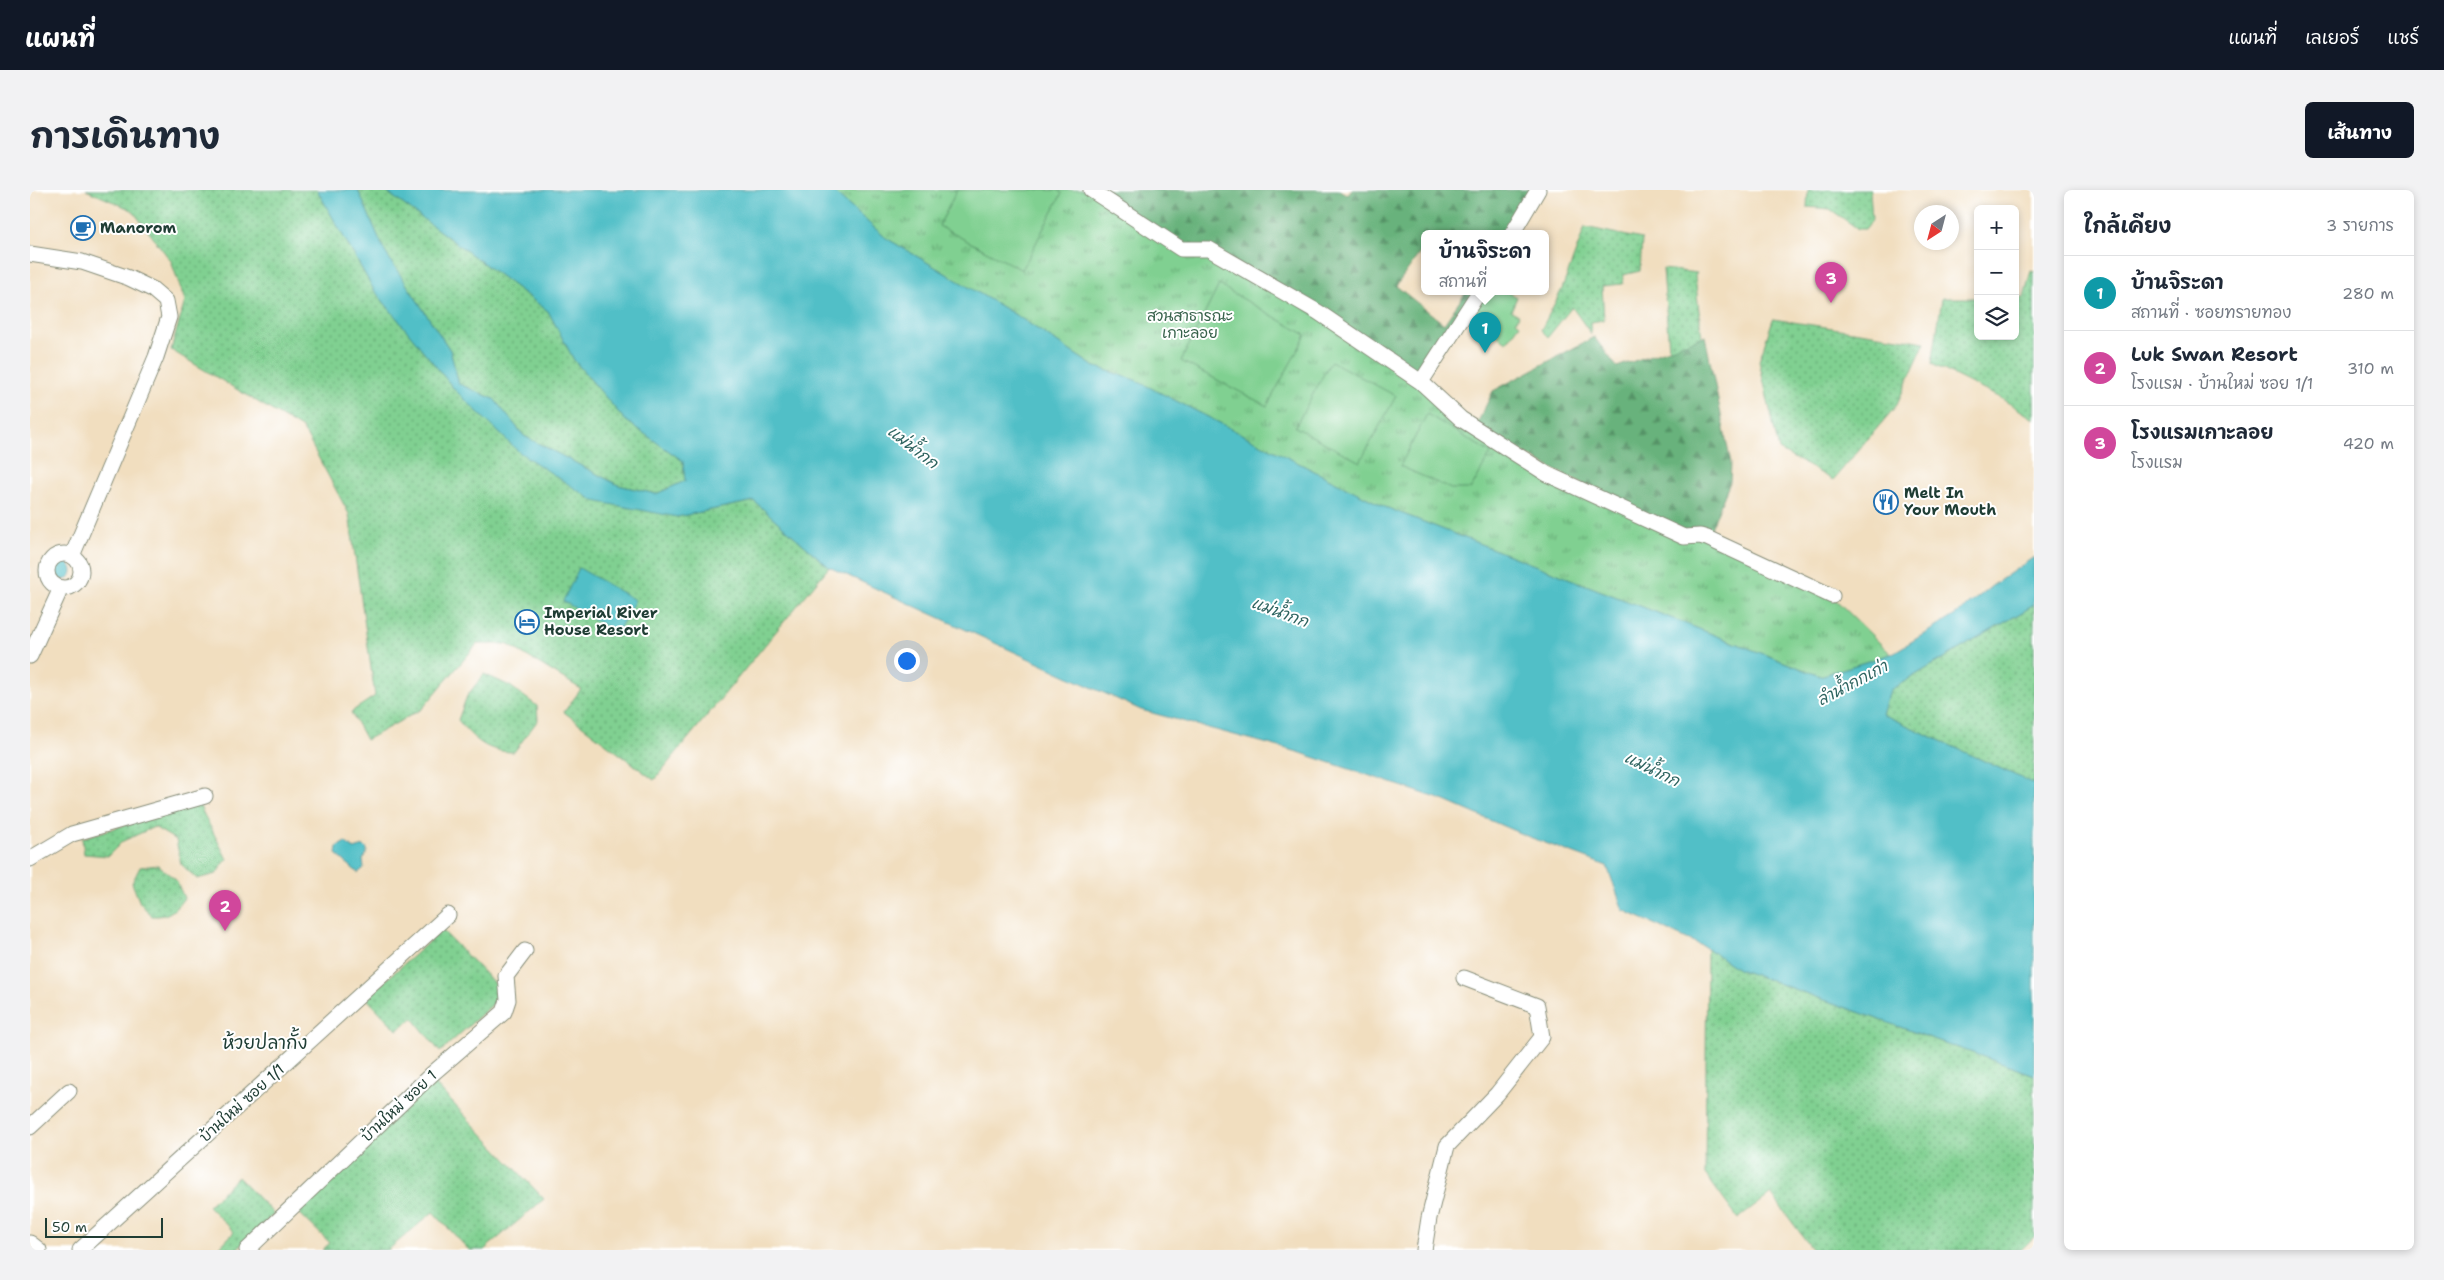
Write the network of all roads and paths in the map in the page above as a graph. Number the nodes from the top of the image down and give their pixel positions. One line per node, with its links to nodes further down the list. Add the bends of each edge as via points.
1 (1091, 190): 6 (street, via 1181,249 1209,249 1318,312)
2 (1538, 190): 3 (street)
3 (1514, 230)
4 (30, 254): 7 (street, via 82,262 128,278 152,289 166,301 169,317 156,357)
5 (1477, 295): 6 (street)
6 (1421, 382): 9 (street, via 1461,419 1547,474 1684,538 1707,538)
7 (72, 556): 8 (street, via 80,566 79,579 71,586); 8 (street, via 59,554 49,562 47,575 53,584)
8 (61, 588): 10 (street)
9 (1832, 596)
10 (30, 656)
11 (204, 796): 12 (street, via 72,834)
12 (30, 859)
13 (448, 915): 20 (street, บ้านใหม่ ซอย 1/1)
14 (525, 951): 21 (street, บ้านใหม่ ซอย 1, via 506,976 508,1000 504,1012 432,1074)
15 (1464, 978): 22 (street, via 1537,1006 1542,1036 1497,1094 1447,1146 1428,1218)
16 (69, 1091): 17 (street)
17 (30, 1127)
18 (30, 1243): 19 (street)
19 (39, 1250)
20 (80, 1250)
21 (247, 1250)
22 (1424, 1250)

